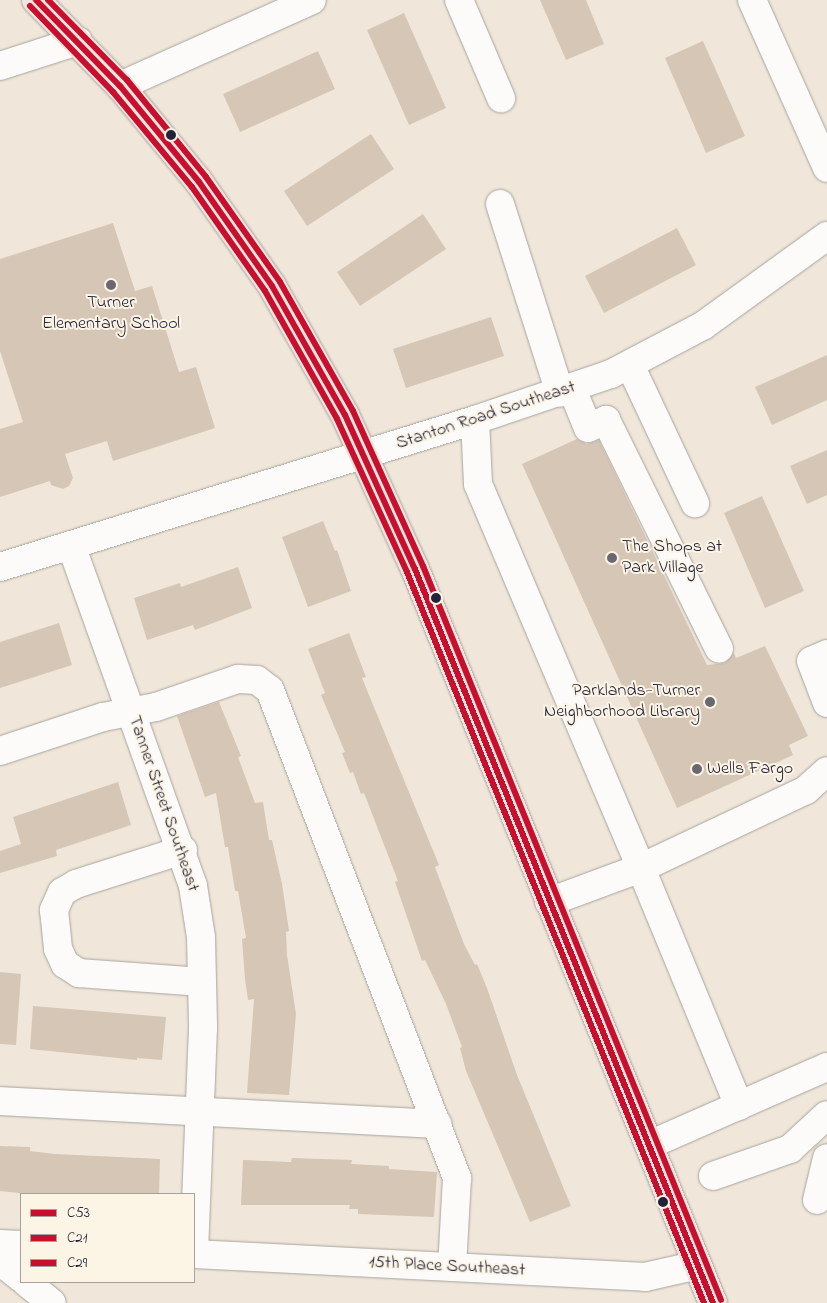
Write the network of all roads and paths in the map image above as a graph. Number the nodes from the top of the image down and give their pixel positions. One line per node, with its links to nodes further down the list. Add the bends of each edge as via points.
1 (36, 0): 5 (main road)
2 (312, 0): 7 (street)
3 (459, 0): 8 (street)
4 (752, 0): 9 (street)
5 (78, 41): 6 (street); 7 (main road)
6 (0, 66)
7 (120, 86): 15 (main road, via 199,182 272,286 341,407)
8 (501, 98)
9 (827, 168)
10 (500, 204): 13 (street)
11 (827, 236): 12 (street, Stanton Road Southeast, via 722,314)
12 (630, 366): 13 (street, Stanton Road Southeast); 16 (street)
13 (566, 391): 14 (street, Stanton Road Southeast); 19 (street, via 588,428 606,420)
14 (474, 420): 15 (street, Stanton Road Southeast); 26 (street, via 478,484)
15 (361, 455): 17 (street, Stanton Road Southeast); 27 (main road, via 415,569)
16 (696, 503)
17 (71, 545): 18 (street, Stanton Road Southeast); 22 (street, Tanner Street Southeast)
18 (0, 567)
19 (719, 649)
20 (827, 654): 21 (street, via 812,661)
21 (827, 703)
22 (131, 711): 23 (street); 25 (street, Tanner Street Southeast); 34 (street, via 156,707 238,679 257,680 270,690)
23 (0, 751)
24 (827, 771): 26 (street, via 806,790)
25 (182, 850): 28 (street, Tanner Street Southeast, via 193,886 201,936); 28 (street, via 76,884 62,892 54,910 58,950 66,964 79,973)
26 (641, 868): 27 (street); 31 (street)
27 (549, 902): 35 (main road)
28 (202, 982): 32 (street, Tanner Street Southeast)
29 (827, 1066): 31 (street)
30 (0, 1102): 32 (street)
31 (739, 1106): 35 (street)
32 (200, 1110): 34 (street); 39 (street, Tanner Street Southeast)
33 (827, 1115): 37 (street, via 790,1149)
34 (437, 1124): 45 (street, via 457,1178)
35 (649, 1145): 44 (main road)
36 (827, 1158): 38 (street)
37 (713, 1176)
38 (817, 1200)
39 (195, 1229)
40 (0, 1244): 41 (street)
41 (20, 1245)
42 (195, 1253): 45 (street, 15th Place Southeast)
43 (0, 1261): 46 (street)
44 (698, 1266): 45 (street, 15th Place Southeast, via 645,1277); 49 (main road)
45 (452, 1268)
46 (20, 1277)
47 (27, 1283): 48 (street)
48 (52, 1303)
49 (713, 1303)

